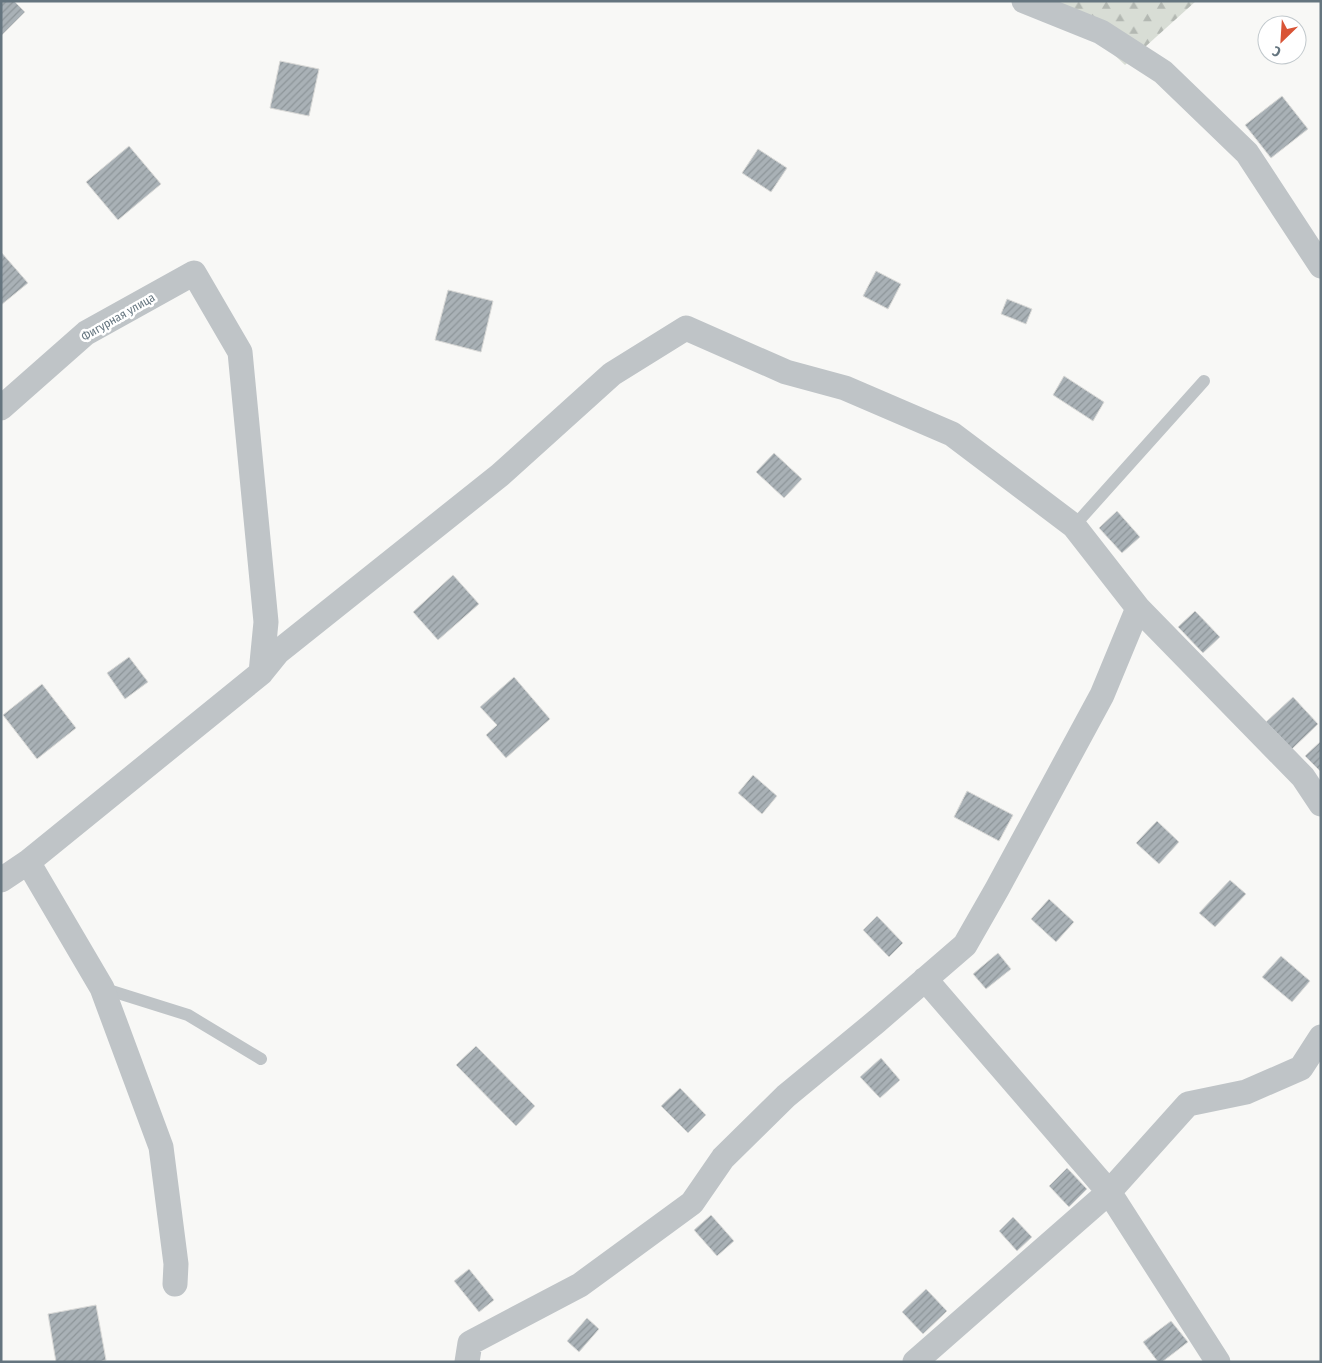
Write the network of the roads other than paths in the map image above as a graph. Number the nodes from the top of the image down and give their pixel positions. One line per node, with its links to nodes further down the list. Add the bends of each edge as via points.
1 (1024, 1): 2 (street, via 1101,32 1163,72 1247,153)
2 (1321, 266)
3 (1204, 381): 5 (lane)
4 (1, 408): 7 (street, Фигурная улица, via 86,333 194,273 240,352 266,622)
5 (1074, 526): 6 (street); 7 (street, via 952,434 845,388 786,372 686,328 612,374 500,475 278,652)
6 (1138, 608): 8 (street, via 1303,777); 11 (street, via 1102,695 998,889 965,945)
7 (261, 673): 9 (street)
8 (1321, 804)
9 (28, 862): 10 (street); 12 (street)
10 (1, 880)
11 (925, 979): 15 (street); 17 (street, via 786,1096 723,1158 692,1203 580,1285 470,1343)
12 (102, 988): 14 (lane, via 188,1015); 16 (street, via 161,1147 176,1264)
13 (1321, 1037): 15 (street, via 1301,1068 1246,1092 1188,1104)
14 (261, 1059)
15 (1109, 1192): 18 (street); 19 (street)
16 (175, 1284)
17 (467, 1362)
18 (915, 1362)
19 (1218, 1362)

